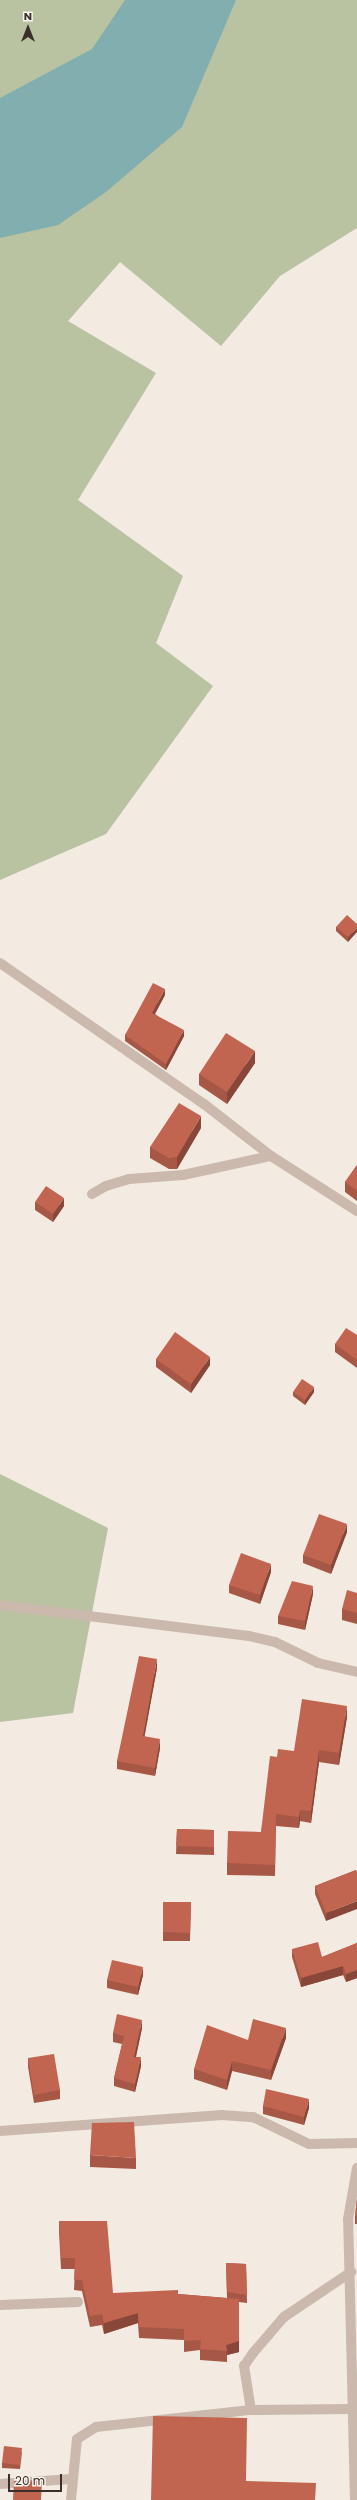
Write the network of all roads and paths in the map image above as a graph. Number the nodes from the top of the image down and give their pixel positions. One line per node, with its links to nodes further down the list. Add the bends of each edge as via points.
1 (0, 963): 2 (street, via 204,1104)
2 (271, 1156): 3 (street, via 183,1175 129,1179 106,1186); 4 (street)
3 (92, 1194)
4 (357, 1211)
5 (0, 1605): 6 (street, via 249,1636 275,1642 318,1663)
6 (357, 1672)
7 (0, 2131): 8 (street, via 222,2116 253,2117 309,2144)
8 (357, 2143)
9 (357, 2168): 10 (street, via 348,2219)
10 (351, 2272): 13 (street); 14 (street, via 284,2317 253,2353 244,2366)
11 (78, 2302): 12 (street)
12 (0, 2305)
13 (351, 2409): 14 (street); 17 (street)
14 (251, 2410): 15 (street, via 96,2427 77,2439)
15 (71, 2479): 16 (street); 18 (street)
16 (0, 2484)
17 (356, 2488): 19 (street)
18 (71, 2500)
19 (355, 2500)

